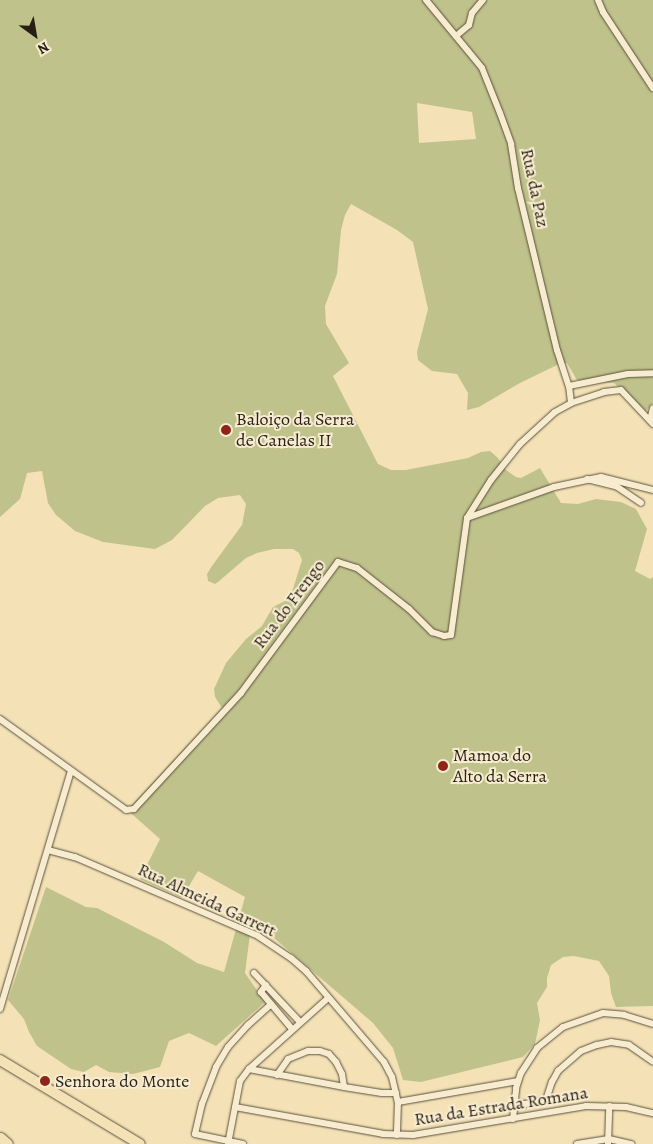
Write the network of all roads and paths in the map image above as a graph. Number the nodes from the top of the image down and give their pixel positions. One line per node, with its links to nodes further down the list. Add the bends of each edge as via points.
1 (426, 0): 4 (street, Rua da Paz)
2 (483, 0): 4 (street, via 472,14 469,25)
3 (598, 0): 5 (street)
4 (456, 36): 7 (street, Rua da Paz, via 482,68 511,144 518,188 557,350)
5 (653, 88)
6 (653, 373): 7 (street, via 628,374)
7 (569, 386): 8 (street, Rua da Paz)
8 (571, 403): 10 (street, Rua do Frengo, via 591,395 621,390); 14 (street, Rua do Frengo, via 555,412 520,444 491,480)
9 (653, 408): 10 (street)
10 (651, 422)
11 (586, 480): 12 (street, via 601,477); 13 (street, via 616,486); 14 (street, via 554,486)
12 (653, 490)
13 (641, 503)
14 (467, 518): 16 (street, Rua do Frengo, via 451,635 432,632 409,609 357,568 338,562 241,693 134,808 126,810)
15 (0, 719): 16 (street)
16 (71, 771): 17 (street)
17 (48, 850): 20 (street, Rua Almeida Garrett, via 75,856 258,936 306,971); 22 (street)
18 (254, 973): 19 (street)
19 (266, 985): 21 (street, via 261,992); 23 (street)
20 (328, 998): 23 (street); 32 (street, Rua Almeida Garrett, via 378,1053 392,1077)
21 (271, 1004): 25 (street); 42 (street, via 228,1047 211,1076 202,1104 195,1134)
22 (0, 1009)
23 (300, 1022): 25 (street)
24 (653, 1024): 30 (street, via 624,1015 603,1013 569,1023 537,1048 526,1062)
25 (292, 1029): 28 (street)
26 (0, 1060): 44 (main road)
27 (653, 1062): 34 (street, via 629,1045 611,1042 597,1045 581,1051 558,1071 546,1100)
28 (249, 1069): 29 (street); 36 (street, via 240,1080)
29 (277, 1075): 31 (street); 31 (street, via 288,1059 308,1051 320,1051 329,1054 336,1062)
30 (518, 1081): 33 (street); 34 (street)
31 (344, 1088): 32 (street)
32 (396, 1093): 33 (street, Rua Almeida Garrett)
33 (398, 1102): 39 (street, Rua Almeida Garrett)
34 (513, 1106): 38 (street)
35 (609, 1106): 37 (street, Rua da Estrada Romana); 38 (street, Rua da Estrada Romana, via 586,1106); 41 (street)
36 (235, 1107): 39 (street, Rua da Estrada Romana); 42 (street)
37 (653, 1112)
38 (513, 1119): 39 (street, Rua da Estrada Romana, via 413,1136)
39 (397, 1135)
40 (0, 1138): 43 (highway)
41 (609, 1142): 46 (street); 47 (street)
42 (228, 1143): 45 (street)
43 (7, 1144)
44 (140, 1144)
45 (243, 1144)
46 (578, 1144)
47 (631, 1144)

